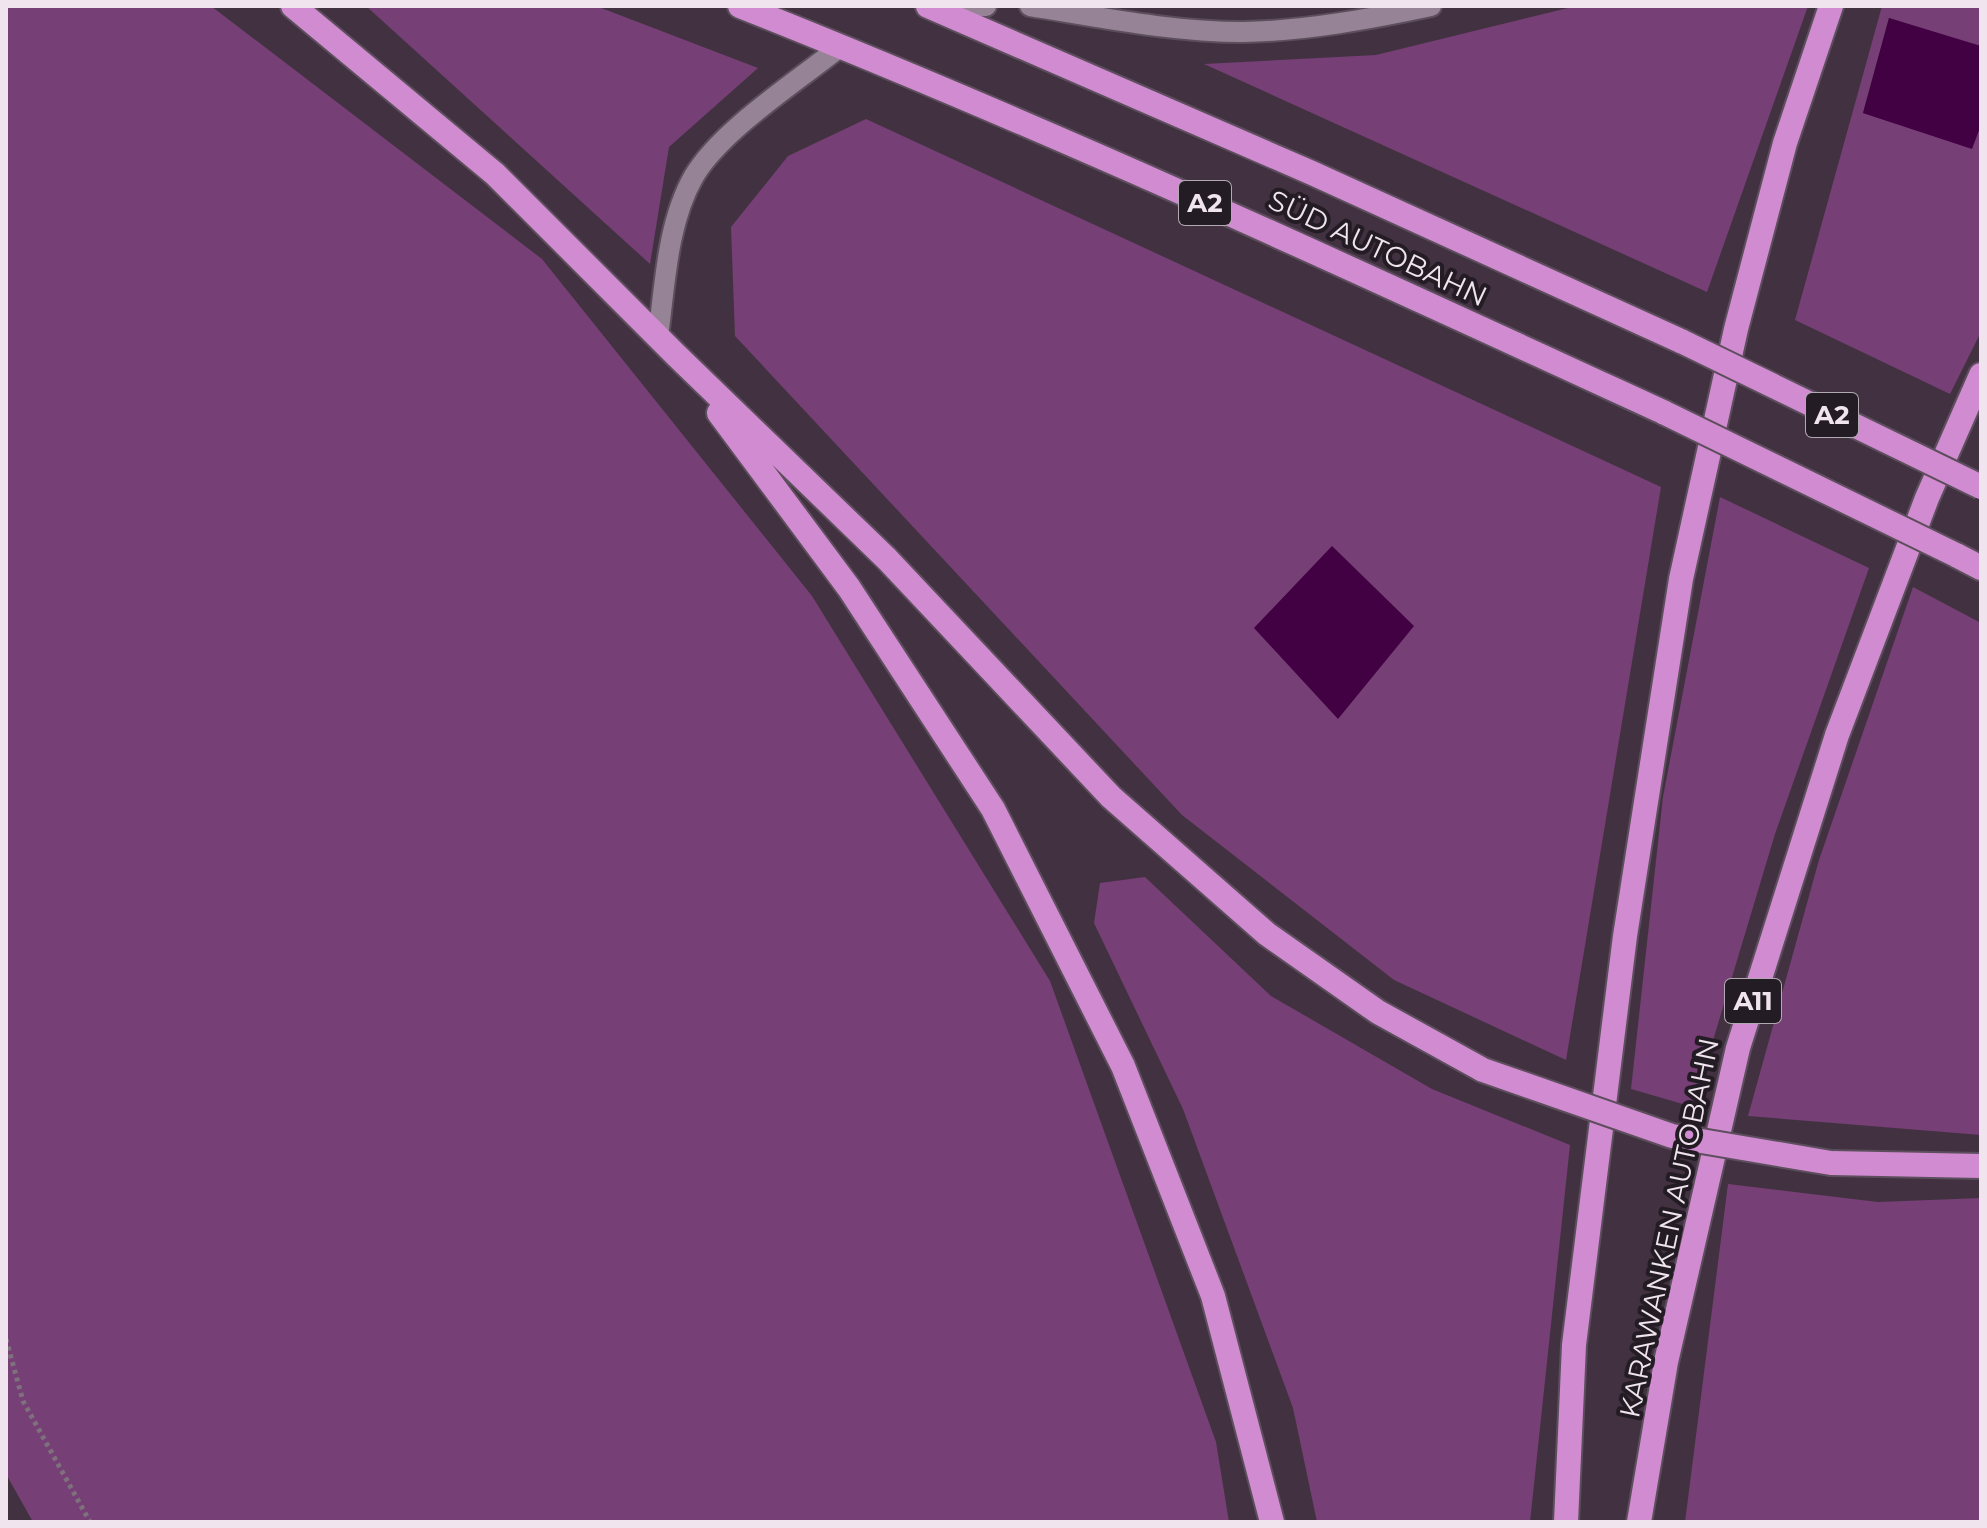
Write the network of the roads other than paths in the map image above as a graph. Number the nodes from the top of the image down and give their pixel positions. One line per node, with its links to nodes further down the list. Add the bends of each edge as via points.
1 (293, 6): 9 (highway, via 495,174)
2 (740, 6): 8 (highway, SÜD AUTOBAHN / A2)
3 (986, 6): 7 (lane)
4 (1030, 6): 5 (lane, via 1136,23 1243,32)
5 (1431, 6)
6 (1831, 6): 16 (highway, via 1785,143 1736,329 1681,579 1625,936 1574,1345)
7 (930, 7): 12 (highway, SÜD AUTOBAHN / A2, bridge, via 1683,342)
8 (841, 46): 9 (lane, via 727,136 694,176 676,224); 13 (highway, SÜD AUTOBAHN / A2, bridge, via 1275,233 1665,413)
9 (658, 337): 10 (highway)
10 (677, 356): 14 (highway, bridge, via 887,559 1111,797 1267,934 1378,1012 1483,1070 1672,1136 1831,1163); 15 (highway, via 849,588 993,809 1123,1066 1185,1224 1213,1296)
11 (1981, 375): 17 (highway, KARAWANKEN AUTOBAHN / A11, via 1927,498 1837,735 1738,1048 1666,1362)
12 (1981, 487)
13 (1981, 568)
14 (1981, 1166)
15 (1272, 1522)
16 (1566, 1522)
17 (1639, 1522)

